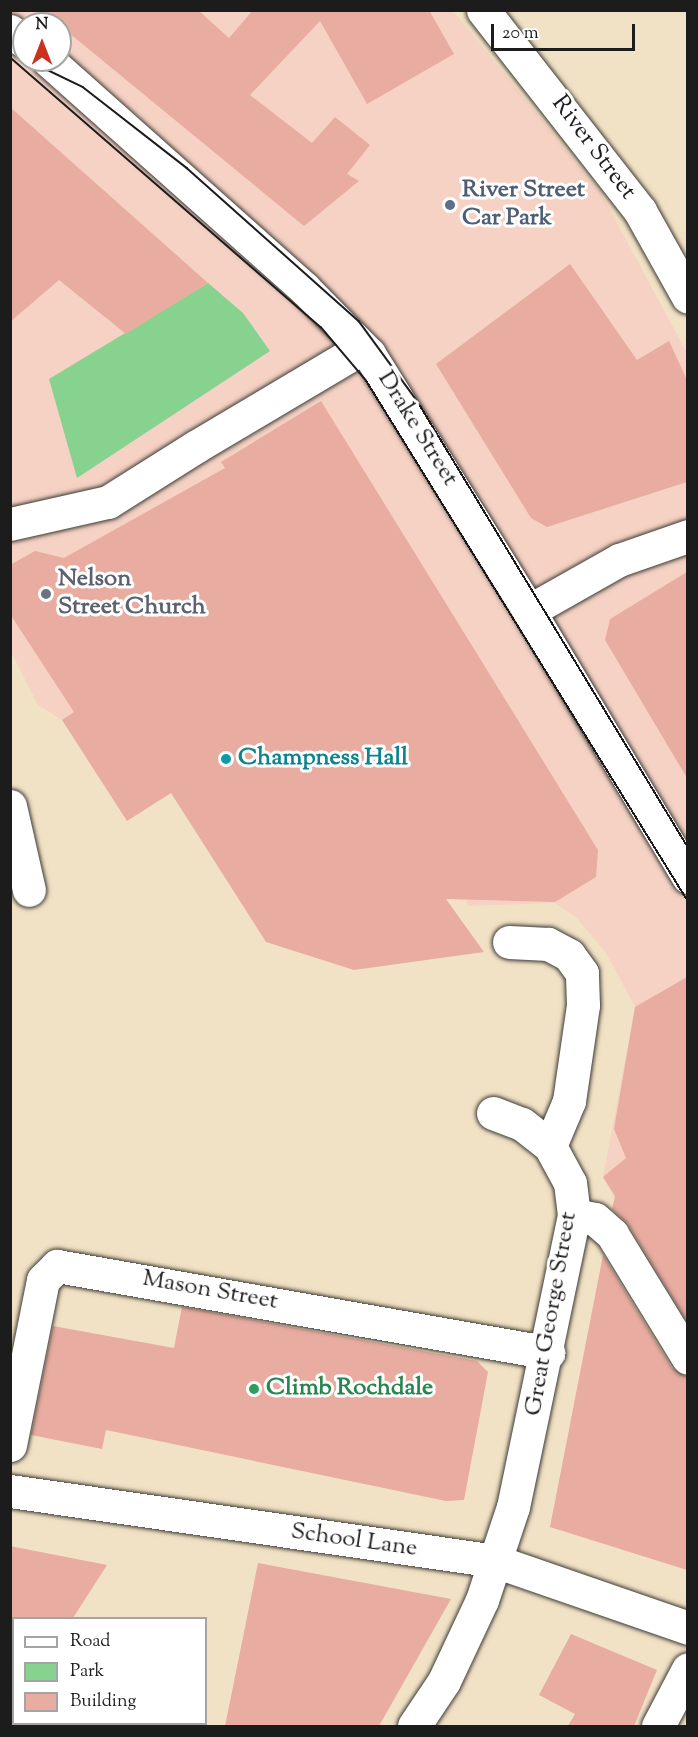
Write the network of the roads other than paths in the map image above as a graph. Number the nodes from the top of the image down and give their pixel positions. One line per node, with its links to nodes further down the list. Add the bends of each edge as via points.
1 (483, 10): 3 (street, River Street, via 640,211)
2 (61, 72): 4 (street, Drake Street, via 304,288)
3 (687, 297)
4 (362, 348): 5 (street, via 108,502); 7 (street, Drake Street, via 394,389)
5 (10, 524)
6 (687, 536): 7 (street, via 619,560)
7 (529, 612): 9 (street, Drake Street)
8 (10, 806): 10 (street)
9 (687, 877)
10 (29, 890)
11 (509, 942): 13 (street, via 548,944 569,955 582,973 583,1005 569,1101)
12 (493, 1113): 13 (street, via 522,1124)
13 (550, 1146): 14 (street, Great George Street, via 570,1183)
14 (574, 1215): 15 (street, Great George Street); 16 (street, via 595,1219 612,1234)
15 (548, 1353): 17 (street, Mason Street, via 57,1266 43,1280); 19 (street, Great George Street)
16 (687, 1358)
17 (10, 1445)
18 (10, 1491): 19 (street, School Lane)
19 (495, 1561): 20 (street, School Lane); 22 (street, Great George Street, via 444,1681)
20 (687, 1628)
21 (687, 1669): 23 (street)
22 (414, 1726)
23 (658, 1726)

